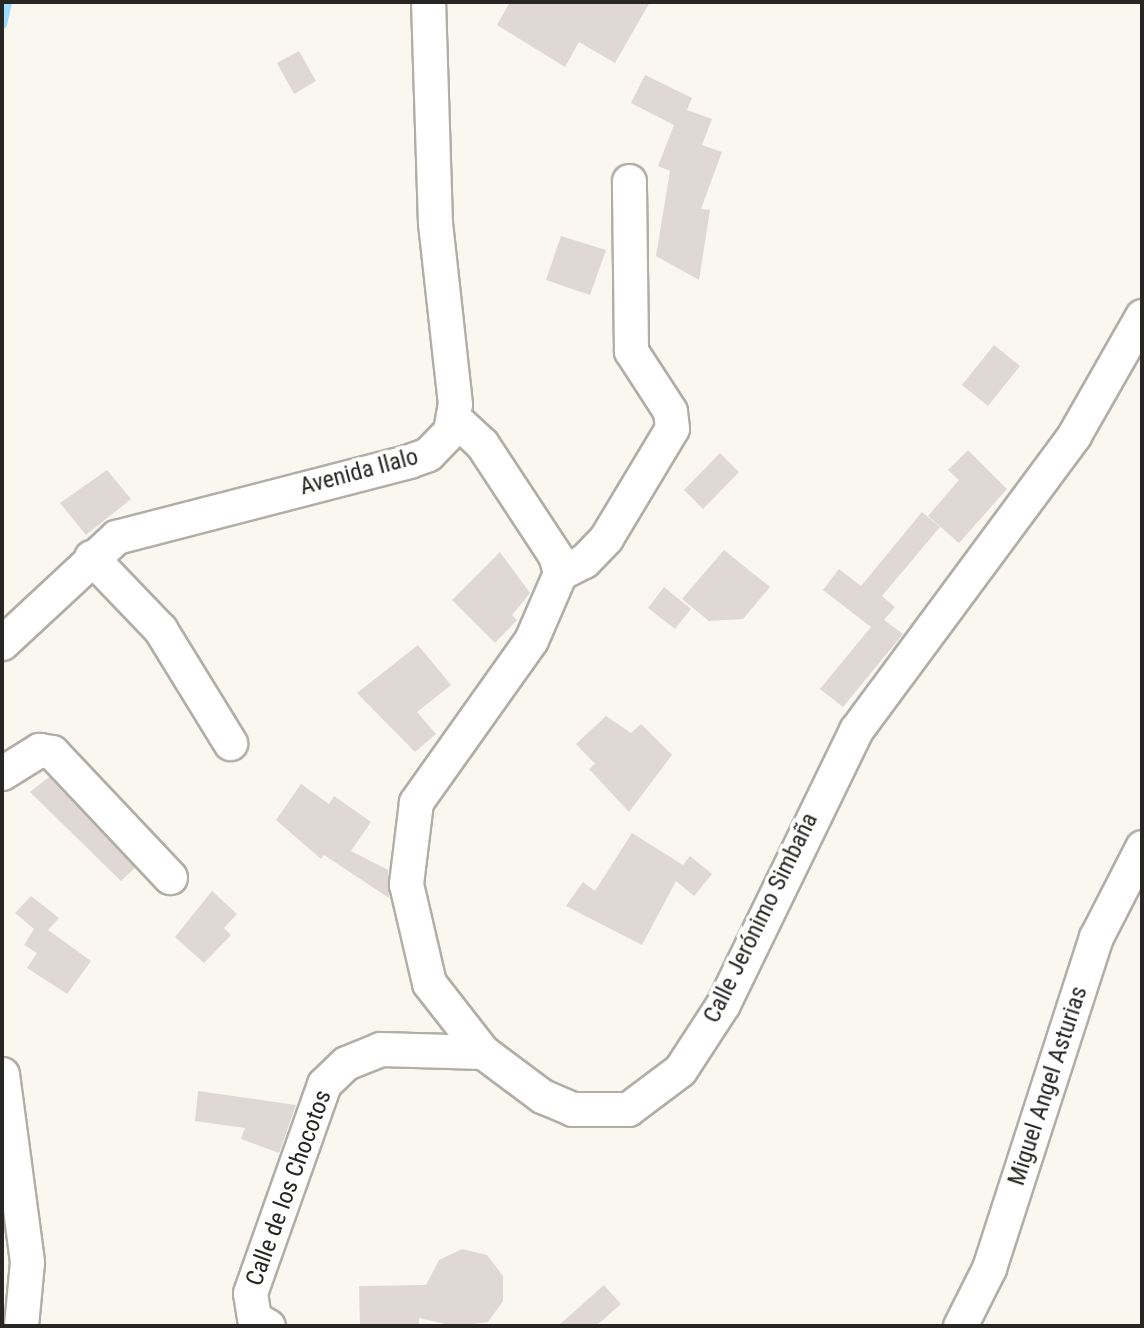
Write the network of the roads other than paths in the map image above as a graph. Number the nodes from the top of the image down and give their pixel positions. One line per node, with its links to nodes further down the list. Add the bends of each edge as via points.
1 (428, 2): 4 (street, via 435,223)
2 (629, 181): 6 (street, via 631,351 670,411 672,428 606,538 584,561)
3 (1142, 316): 12 (street, Calle Jerónimo Simbaña, via 1074,435 856,730 723,1004 680,1070 628,1109 572,1109 542,1096)
4 (454, 418): 5 (street, Avenida Ilalo, via 428,454 138,527); 6 (street, via 482,444 555,555)
5 (91, 557): 7 (street, Avenida Ilalo); 8 (street, via 160,629)
6 (561, 573): 12 (street, Calle Jerónimo Simbaña, via 531,640 416,802 409,832 406,884 429,983)
7 (2, 643)
8 (230, 743)
9 (2, 773): 11 (street, via 39,750 52,752)
10 (1142, 847): 16 (street, Miguel Angel Asturias, via 1096,937 989,1268)
11 (170, 877)
12 (482, 1052): 15 (street, Calle de los Chocotos, via 380,1049 345,1063 324,1084 250,1293 254,1318)
13 (2, 1074): 14 (street, via 25,1237)
14 (21, 1326)
15 (268, 1326)
16 (960, 1326)

